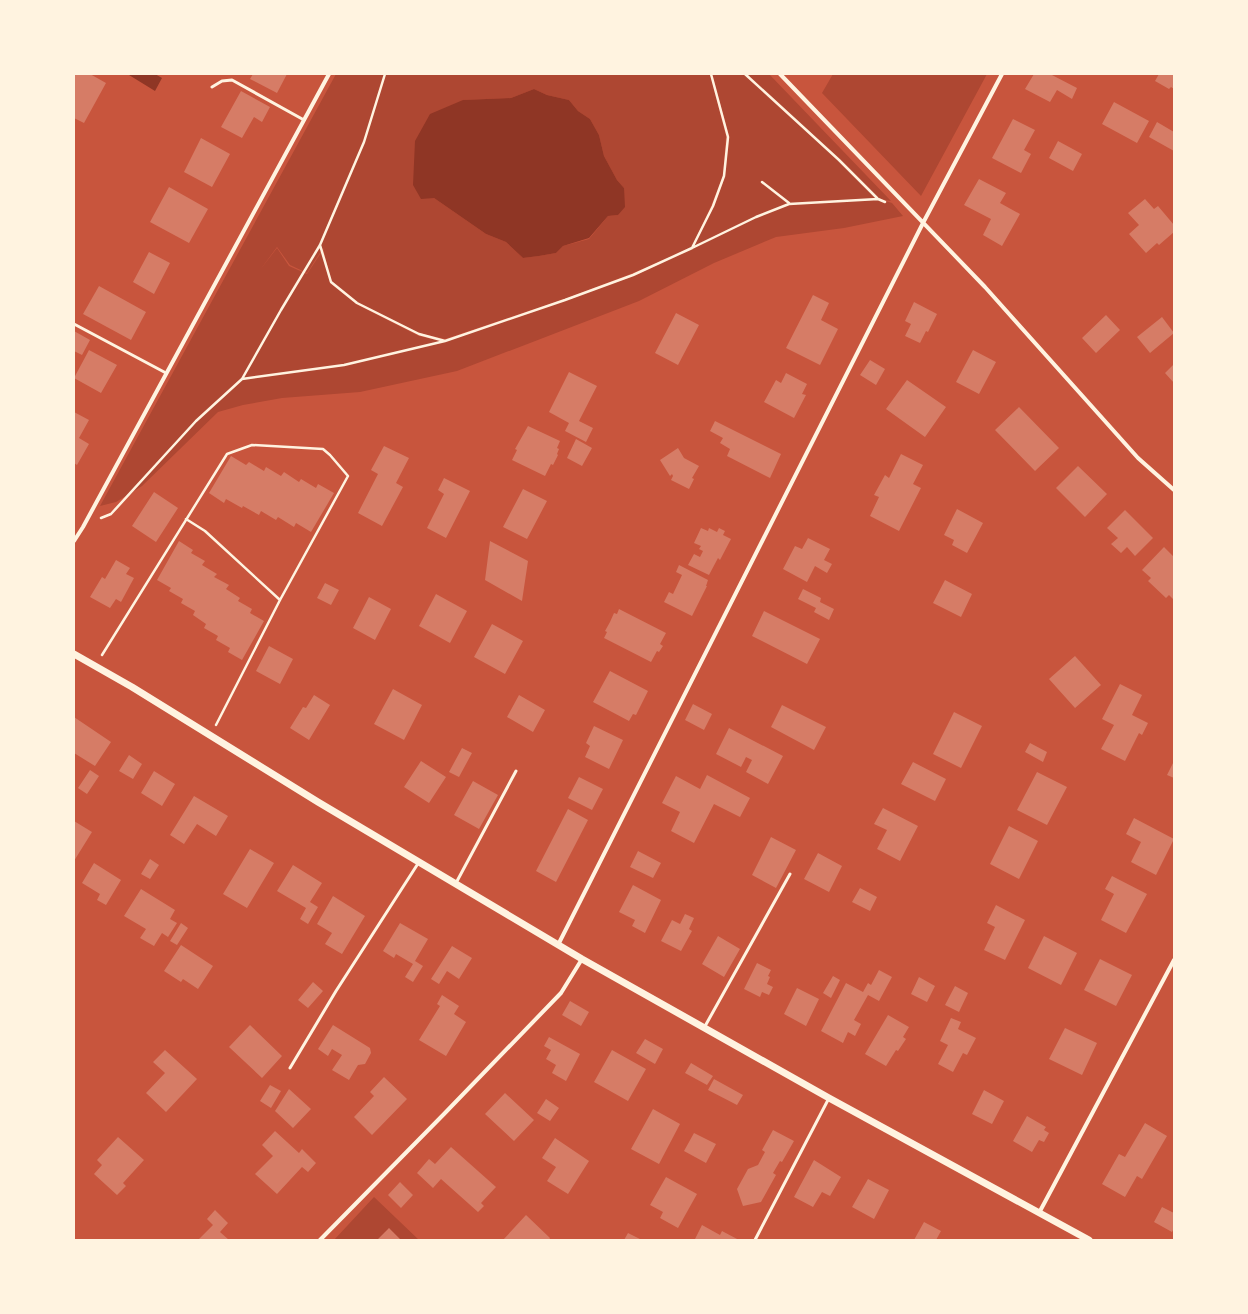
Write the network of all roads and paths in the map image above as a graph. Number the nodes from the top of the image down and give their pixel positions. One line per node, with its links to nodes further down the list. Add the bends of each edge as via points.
1 (329, 74): 8 (street)
2 (385, 74): 14 (path, via 364,142)
3 (711, 74): 15 (path, via 728,137 724,176 713,206)
4 (745, 74): 10 (path)
5 (780, 74): 13 (street)
6 (1002, 74): 13 (street)
7 (212, 87): 8 (lane, via 222,81 232,80)
8 (304, 120): 18 (street)
9 (762, 182): 11 (path)
10 (878, 198): 11 (path); 12 (path)
11 (789, 204): 15 (path)
12 (891, 205)
13 (923, 223): 20 (street, via 1138,458); 32 (street)
14 (320, 244): 17 (path, via 331,282 357,303 419,334); 19 (path)
15 (692, 248): 17 (path, via 620,280)
16 (74, 324): 18 (lane)
17 (445, 341): 19 (path, via 344,365)
18 (166, 374): 22 (street)
19 (242, 379): 22 (path, via 196,421 111,514)
20 (1174, 490)
21 (186, 518): 24 (path, via 205,531); 24 (path, via 227,454 252,445 323,449 330,455 348,476); 26 (path)
22 (83, 527): 23 (street)
23 (74, 541)
24 (280, 600): 27 (path)
25 (74, 654): 26 (street)
26 (96, 666): 27 (street)
27 (211, 736): 29 (street)
28 (516, 770): 31 (lane)
29 (419, 862): 31 (street); 36 (lane, via 336,990)
30 (790, 874): 35 (lane)
31 (455, 884): 32 (street)
32 (558, 945): 33 (street)
33 (582, 958): 35 (street); 40 (street, via 561,993)
34 (1174, 960): 38 (street)
35 (704, 1028): 37 (street)
36 (290, 1068)
37 (830, 1098): 38 (street); 41 (lane)
38 (1039, 1213): 39 (street)
39 (1081, 1238): 42 (street)
40 (320, 1240)
41 (755, 1240)
42 (1089, 1240)

